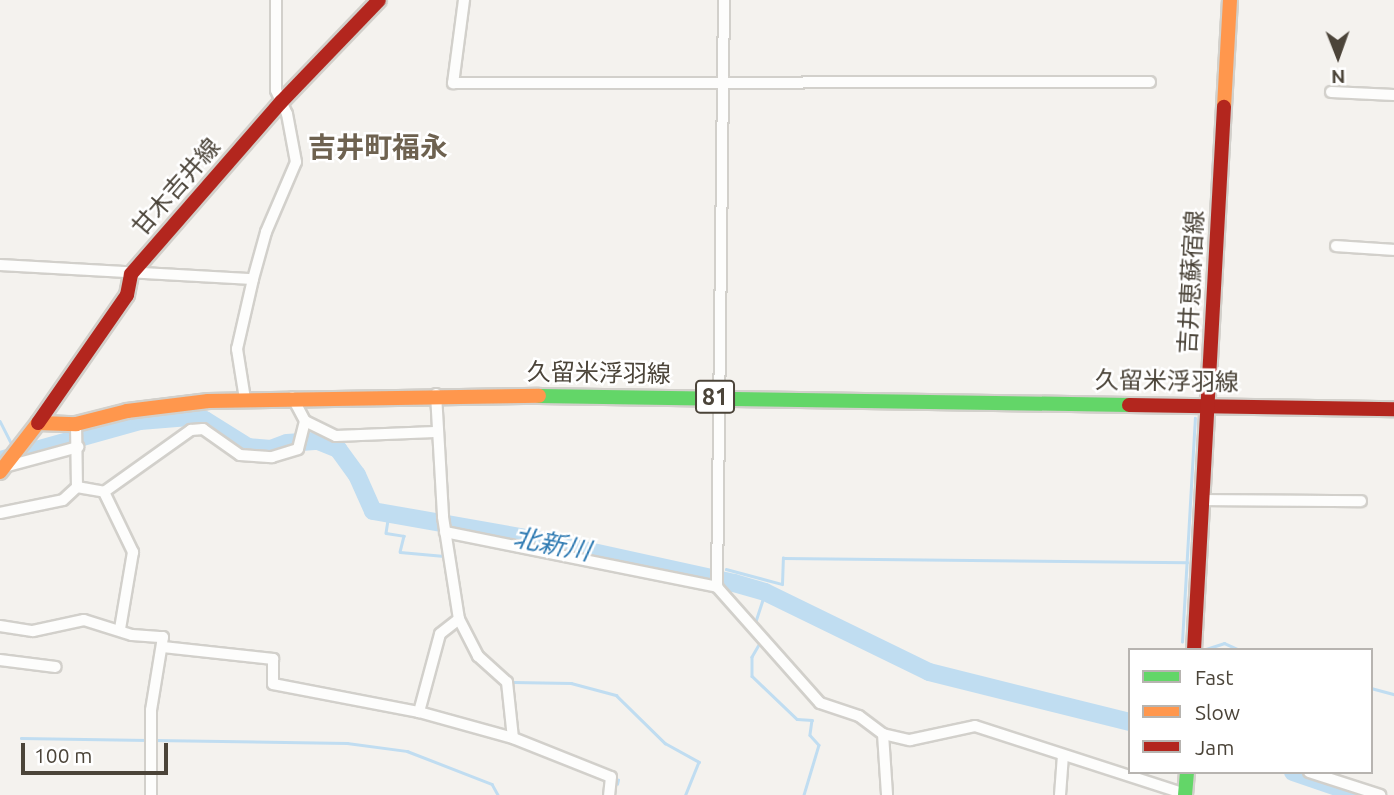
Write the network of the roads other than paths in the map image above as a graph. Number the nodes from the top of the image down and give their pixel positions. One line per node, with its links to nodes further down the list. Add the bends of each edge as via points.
1 (276, 0): 10 (street, via 276,90)
2 (379, 0): 10 (main road, 甘木吉井線)
3 (464, 0): 7 (street, via 453,83)
4 (724, 0): 7 (street)
5 (1230, 0): 20 (main road, 吉井恵蘇宿線)
6 (1150, 82): 7 (street)
7 (724, 84): 18 (street)
8 (1331, 92): 9 (street)
9 (1394, 95)
10 (281, 102): 14 (main road, 甘木吉井線); 15 (street, via 288,114 296,162 266,232)
11 (1336, 246): 12 (street)
12 (1394, 250)
13 (0, 265): 14 (street)
14 (131, 274): 15 (street); 23 (main road, 甘木吉井線, via 127,295)
15 (253, 279): 19 (street, via 237,349)
16 (436, 394): 17 (main road, 久留米浮羽線 / 81); 18 (main road, 久留米浮羽線 / 81); 25 (street)
17 (292, 397): 19 (main road, 久留米浮羽線 / 81); 22 (street)
18 (722, 397): 20 (main road, 久留米浮羽線 / 81); 34 (street)
19 (244, 399): 24 (main road, 久留米浮羽線 / 81, via 159,406)
20 (1207, 404): 21 (main road, 久留米浮羽線 / 81); 30 (main road, 吉井恵蘇宿線)
21 (1394, 409)
22 (304, 421): 25 (street, via 336,436); 29 (street, via 302,440 272,457 240,455 203,429 191,430 142,468 109,484)
23 (38, 423): 24 (main road, 久留米浮羽線 / 81); 27 (main road)
24 (77, 427): 26 (street)
25 (435, 432): 33 (street)
26 (78, 447): 27 (street); 28 (street)
27 (8, 464)
28 (77, 487): 29 (street); 32 (street, via 63,500)
29 (104, 492): 37 (street, via 133,552)
30 (1202, 500): 31 (street); 39 (main road, 吉井恵蘇宿線)
31 (1361, 501)
32 (0, 513)
33 (444, 526): 34 (street); 35 (street)
34 (718, 582): 43 (street, via 820,702 859,716)
35 (456, 621): 42 (street, via 440,634); 44 (street, via 478,656 507,682)
36 (0, 626): 37 (street, via 33,631 84,620)
37 (120, 629): 38 (street, via 132,635 163,637)
38 (163, 647): 42 (street, via 273,659 273,684); 48 (street, via 151,740)
39 (1194, 648)
40 (0, 660): 41 (street)
41 (56, 667)
42 (419, 712): 44 (street)
43 (883, 734): 45 (street, via 910,740 975,726); 50 (street)
44 (513, 738): 49 (street, via 611,777)
45 (1063, 755): 51 (street); 52 (street)
46 (1187, 774): 52 (main road)
47 (1315, 774): 53 (street)
48 (151, 795)
49 (609, 795)
50 (887, 795)
51 (1060, 795)
52 (1185, 795)
53 (1380, 795)

